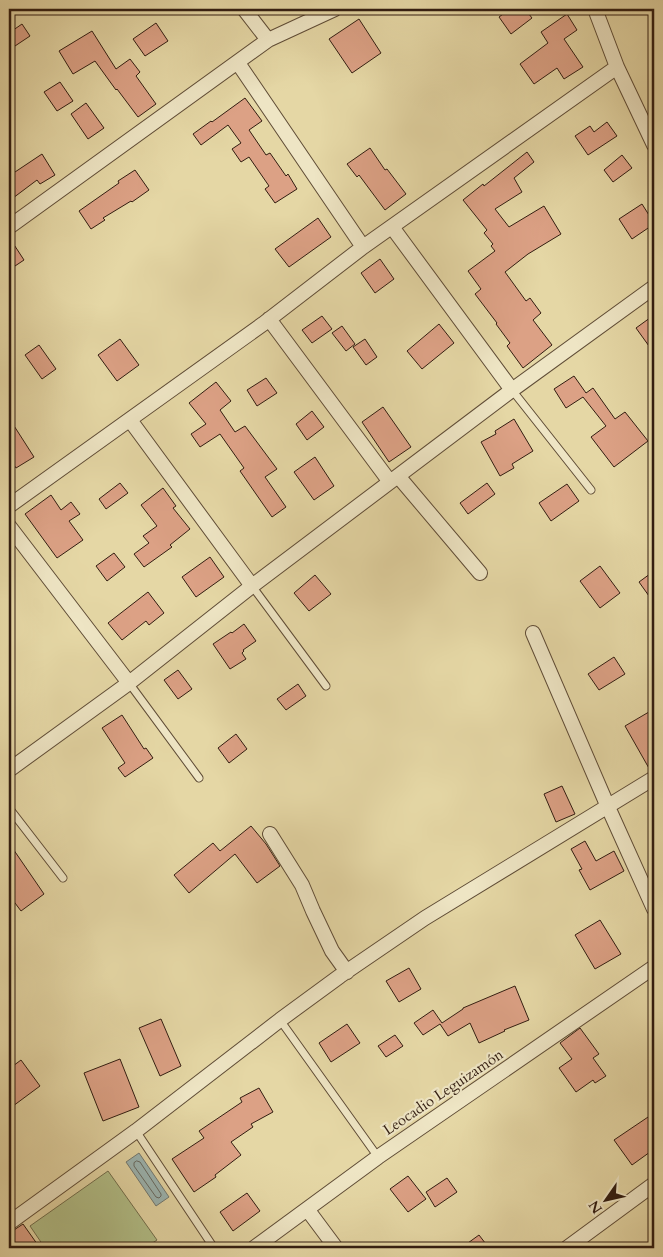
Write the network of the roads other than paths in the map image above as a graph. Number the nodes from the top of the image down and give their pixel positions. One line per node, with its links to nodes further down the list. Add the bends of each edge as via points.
1 (244, 9): 4 (street)
2 (335, 9): 4 (street)
3 (595, 9): 6 (street)
4 (268, 40): 5 (street)
5 (238, 62): 8 (street); 10 (street)
6 (617, 67): 7 (street); 9 (street)
7 (654, 145)
8 (9, 227)
9 (392, 227): 10 (street); 13 (street)
10 (363, 247): 12 (street)
11 (654, 287): 13 (street)
12 (269, 319): 14 (street); 15 (street)
13 (512, 390): 15 (street); 16 (lane)
14 (130, 420): 17 (street); 20 (street)
15 (394, 479): 19 (street); 20 (street)
16 (591, 490)
17 (9, 504)
18 (9, 526): 22 (street)
19 (480, 573)
20 (252, 586): 22 (street); 23 (lane)
21 (533, 633): 27 (street)
22 (129, 683): 24 (street); 25 (lane)
23 (326, 686)
24 (9, 770)
25 (199, 778)
26 (654, 778): 27 (street)
27 (608, 807): 31 (street); 33 (street, via 425,918)
28 (9, 808): 30 (lane)
29 (270, 834): 33 (street, via 302,885 332,951)
30 (63, 878)
31 (654, 909)
32 (654, 967): 36 (street, Leocadio Leguizamón)
33 (347, 972): 34 (street)
34 (280, 1020): 35 (street); 36 (lane)
35 (136, 1131): 39 (street); 40 (lane)
36 (378, 1158): 38 (street, Leocadio Leguizamón)
37 (654, 1184): 43 (street)
38 (306, 1209): 41 (street, Leocadio Leguizamón); 42 (street)
39 (9, 1223)
40 (214, 1248)
41 (254, 1248)
42 (336, 1248)
43 (567, 1248)

